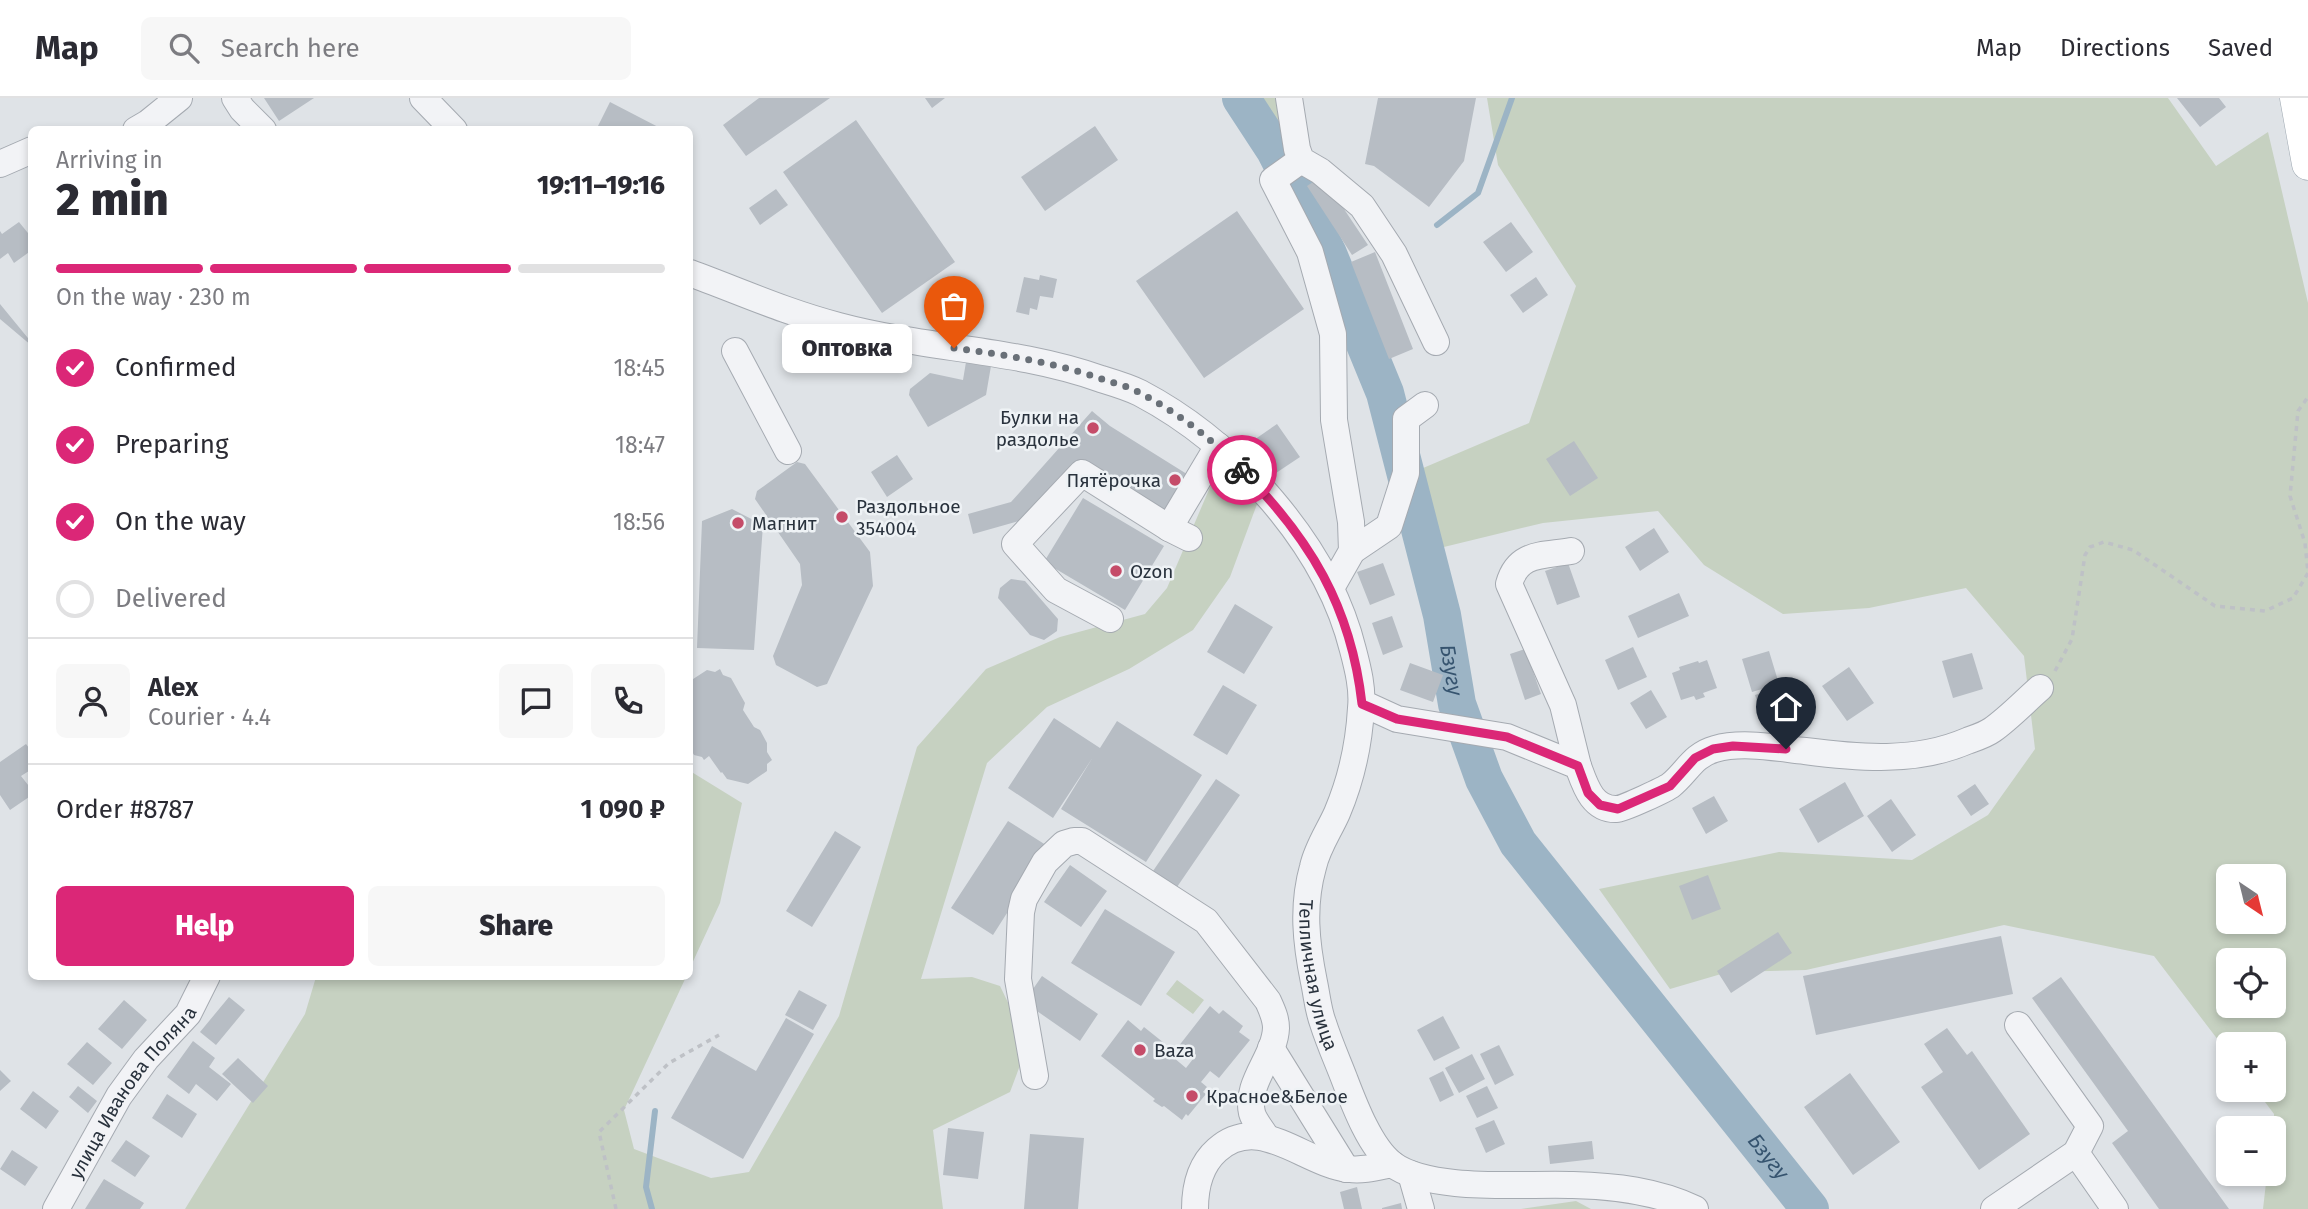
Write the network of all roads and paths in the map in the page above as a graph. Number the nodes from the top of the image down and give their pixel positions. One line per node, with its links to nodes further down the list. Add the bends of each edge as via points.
1 (178, 98): 6 (street)
2 (235, 98): 7 (street)
3 (423, 98): 8 (street)
4 (1289, 98): 11 (street)
5 (2296, 98): 12 (main road)
6 (143, 126)
7 (259, 126)
8 (450, 126)
9 (28, 151): 10 (street)
10 (1, 156)
11 (1301, 160): 14 (street, via 1362,206 1394,254); 20 (street, via 1273,180 1310,252 1333,334 1334,420)
12 (2308, 164)
13 (693, 274): 18 (street, Тепличная улица, via 839,326 1069,368 1136,391)
14 (1436, 342)
15 (735, 351): 19 (street)
16 (2308, 397): 24 (path, via 2298,411 2290,496 2305,542 2308,573 2293,598 2265,611 2215,606 2133,550 2104,542 2090,547 2085,555 2072,639 2059,666)
17 (1425, 405): 20 (street, via 1406,419 1406,473 1389,526)
18 (1218, 446): 22 (street, Тепличная улица, via 1278,508); 23 (street, via 1179,533 1083,473 1016,544 1056,590)
19 (788, 451)
20 (1352, 551): 22 (street)
21 (1570, 551): 26 (street, via 1525,558 1512,571 1509,584 1563,705)
22 (1331, 588): 25 (street, Тепличная улица, via 1348,629)
23 (1110, 619)
24 (2040, 688): 26 (street, via 1990,731 1956,746 1888,757 1733,746 1713,749 1695,758 1670,786 1618,809 1600,805 1588,793)
25 (1362, 704): 26 (street, via 1397,719 1507,737); 35 (street, Тепличная улица, via 1351,771 1313,863 1306,902 1307,944 1321,1020 1365,1126 1376,1146)
26 (1578, 766)
27 (205, 980): 37 (street, улица Иванова Поляна, via 188,1014 119,1096)
28 (2018, 1025): 33 (street, via 2090,1126)
29 (719, 1035): 38 (path, via 669,1063 599,1132)
30 (1271, 1048): 31 (street, via 1276,1026 1268,1002 1206,921 1087,843 1074,841 1045,862 1021,912 1018,979); 32 (street, via 1251,1100 1252,1115); 34 (street)
31 (1035, 1076)
32 (1266, 1137): 34 (street); 39 (street, via 1234,1138 1210,1156 1201,1171)
33 (2076, 1153): 36 (street); 42 (street)
34 (1346, 1169): 35 (street)
35 (1401, 1169): 40 (street); 41 (street, via 1447,1183 1637,1190)
36 (2001, 1207)
37 (57, 1209)
38 (616, 1209)
39 (1195, 1209)
40 (1420, 1209)
41 (1695, 1209)
42 (2115, 1209)

